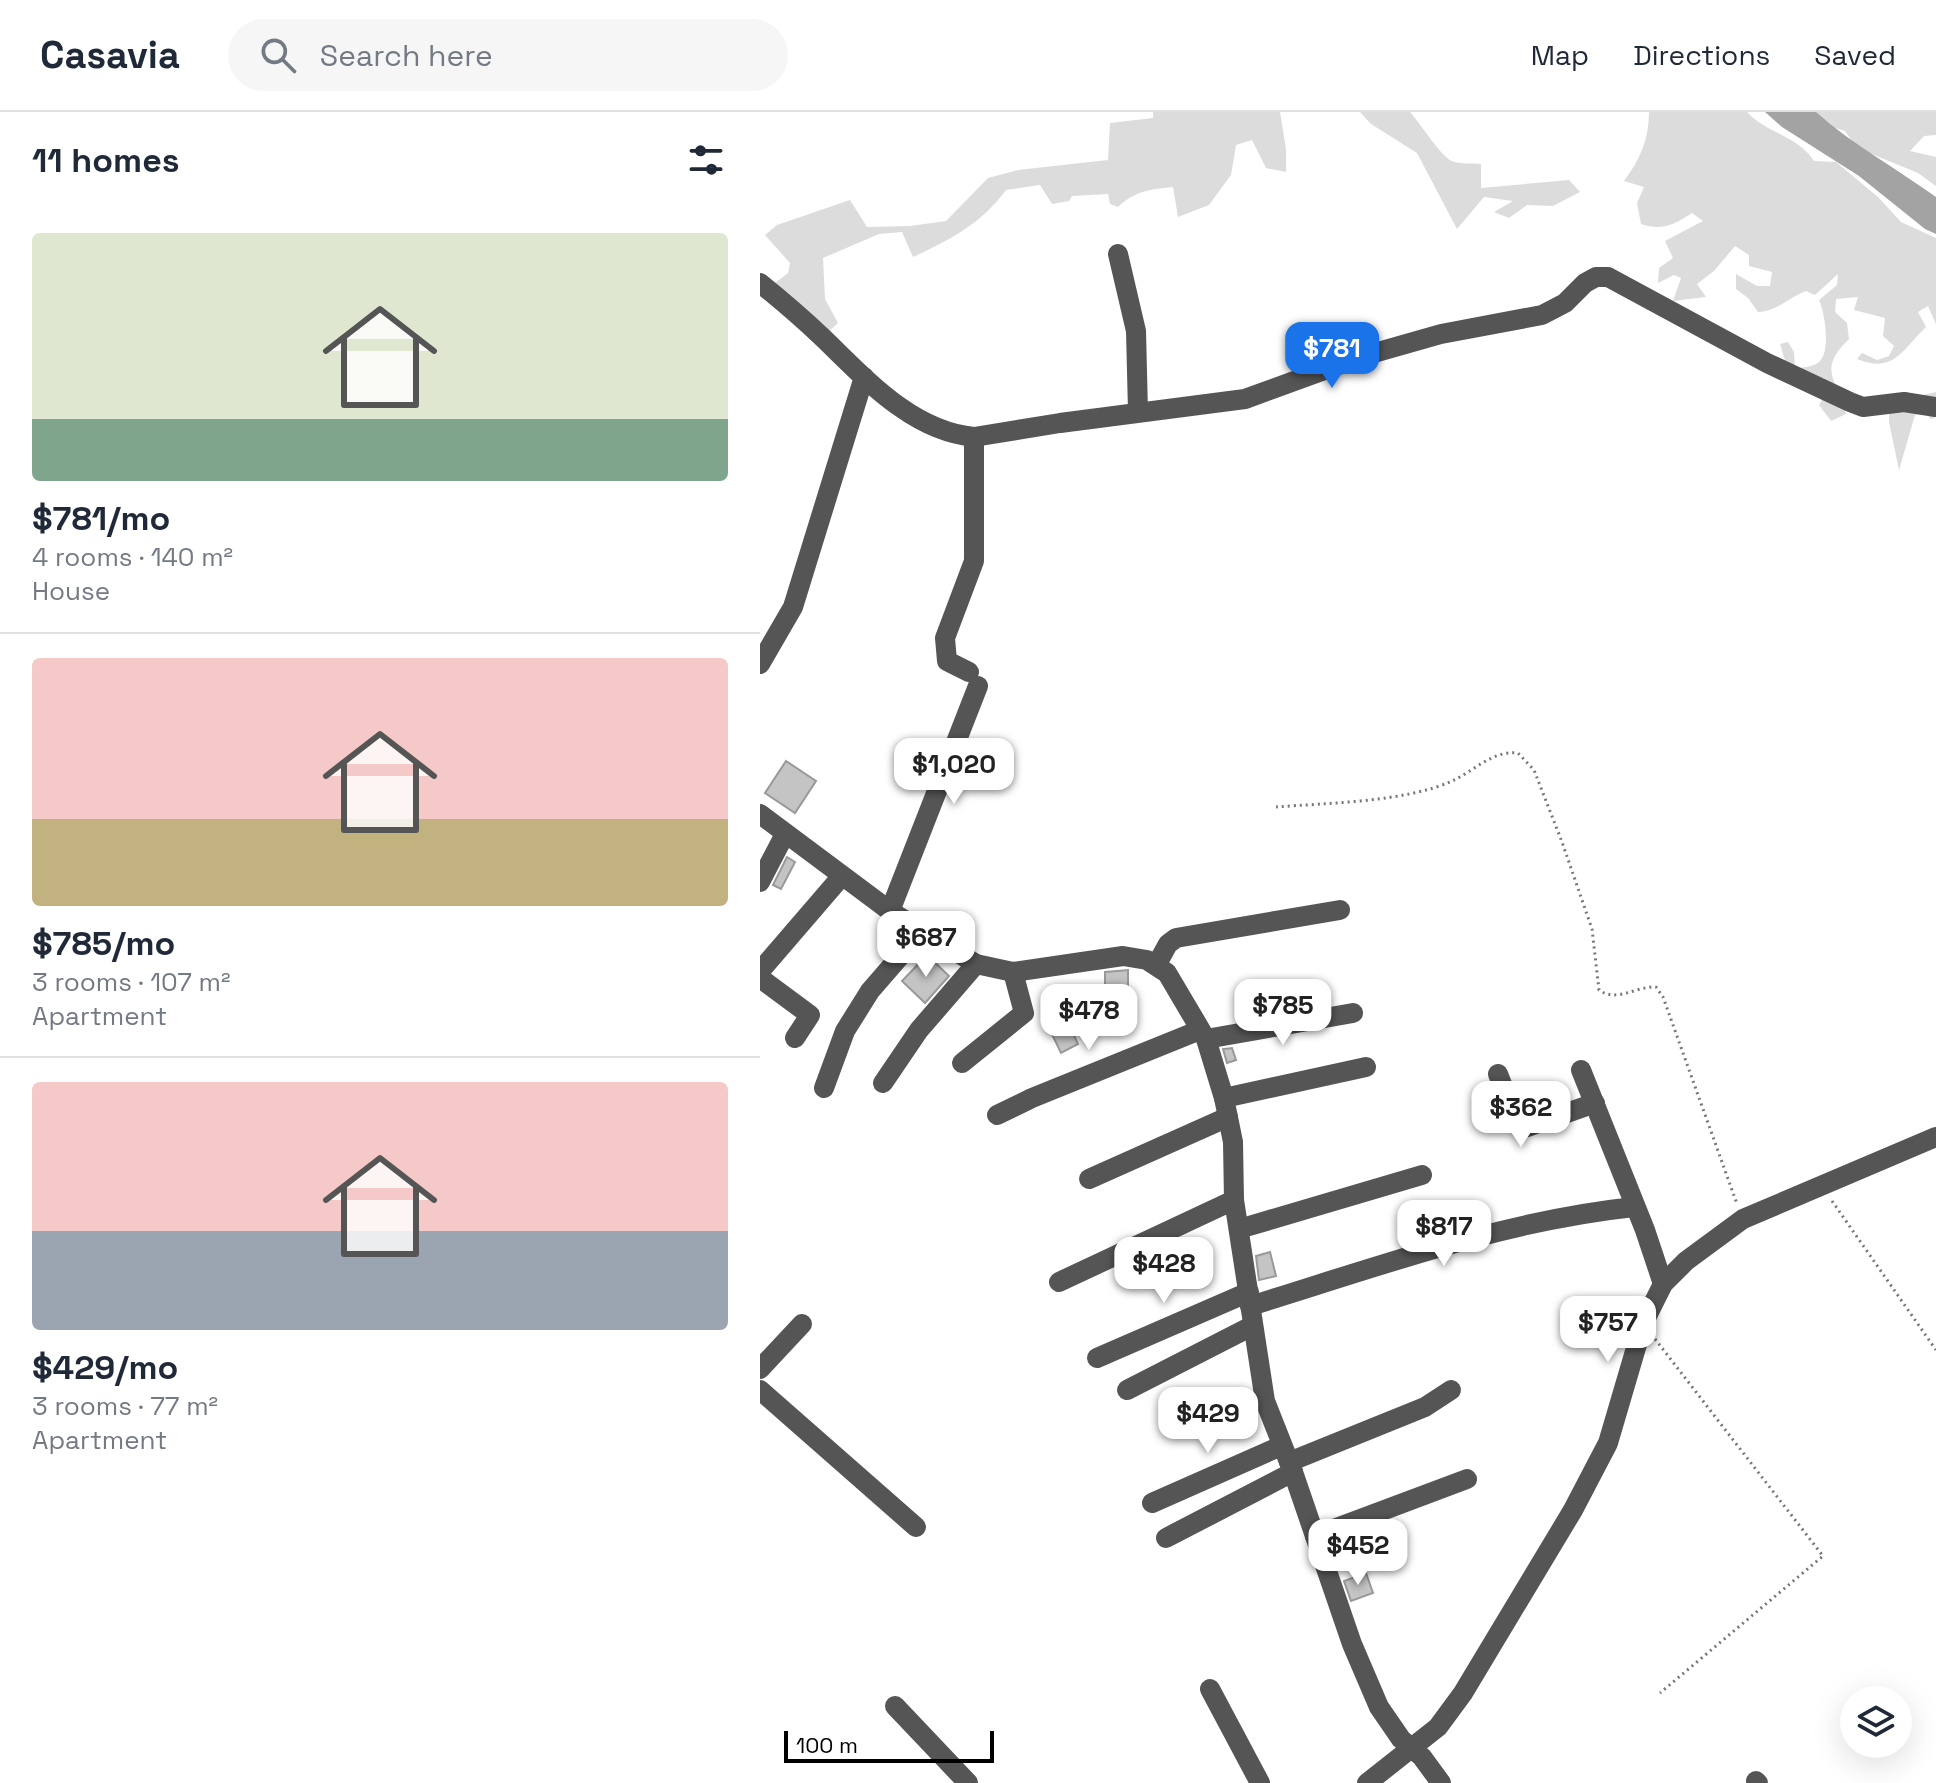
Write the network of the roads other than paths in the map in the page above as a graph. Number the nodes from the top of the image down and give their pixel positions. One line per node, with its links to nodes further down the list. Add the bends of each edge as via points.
1 (1118, 254): 5 (street, via 1136,331)
2 (760, 283): 3 (street)
3 (864, 377): 6 (street, via 914,416 952,435); 7 (street, via 793,607)
4 (1936, 407): 5 (street, via 1904,402 1863,407 1767,363 1608,277 1596,277 1542,315 1441,334 1245,399)
5 (1138, 412): 6 (street)
6 (974, 437): 13 (street, via 974,561 945,638 947,661 974,679)
7 (760, 664)
8 (760, 814): 9 (street)
9 (785, 834): 10 (street); 11 (street)
10 (841, 877): 13 (street); 20 (street, via 761,970 760,978 810,1015)
11 (760, 882)
12 (1340, 910): 16 (street, via 1176,938)
13 (890, 911): 14 (street)
14 (922, 931): 15 (street); 26 (street, via 861,1005 845,1031)
15 (976, 964): 17 (street); 25 (street, via 919,1030)
16 (1157, 964): 17 (street, via 1123,956); 19 (street)
17 (1013, 972): 21 (street, via 1024,1013)
18 (1353, 1013): 19 (street)
19 (1203, 1034): 28 (street); 29 (street)
20 (795, 1038)
21 (962, 1063)
22 (1366, 1067): 28 (street)
23 (1581, 1070): 27 (street)
24 (1498, 1074): 27 (street, via 1518,1125 1527,1127)
25 (883, 1083)
26 (824, 1088)
27 (1595, 1103): 34 (street)
28 (1226, 1108): 32 (street); 33 (street, via 1233,1142)
29 (997, 1115)
30 (1936, 1137): 37 (street, via 1743,1219)
31 (1422, 1175): 35 (street)
32 (1089, 1179)
33 (1234, 1200): 35 (street); 36 (street)
34 (1634, 1207): 37 (street); 38 (street, via 1464,1240)
35 (1239, 1229): 38 (street)
36 (1059, 1282)
37 (1663, 1284): 53 (street, via 1643,1324 1608,1443 1573,1510 1463,1693 1438,1727)
38 (1250, 1308): 40 (street); 43 (street); 45 (street, via 1265,1401)
39 (802, 1324): 41 (street)
40 (1097, 1358)
41 (760, 1369)
42 (760, 1390): 48 (street)
43 (1127, 1390)
44 (1451, 1390): 45 (street, via 1425,1407)
45 (1288, 1460): 47 (street); 49 (street); 50 (street)
46 (1467, 1479): 49 (street)
47 (1152, 1503)
48 (916, 1527)
49 (1315, 1536): 53 (street, via 1379,1707)
50 (1166, 1538)
51 (1210, 1689): 56 (street)
52 (895, 1706): 55 (street)
53 (1413, 1748): 54 (street); 57 (street)
54 (1378, 1780)
55 (968, 1783)
56 (1260, 1783)
57 (1441, 1783)

